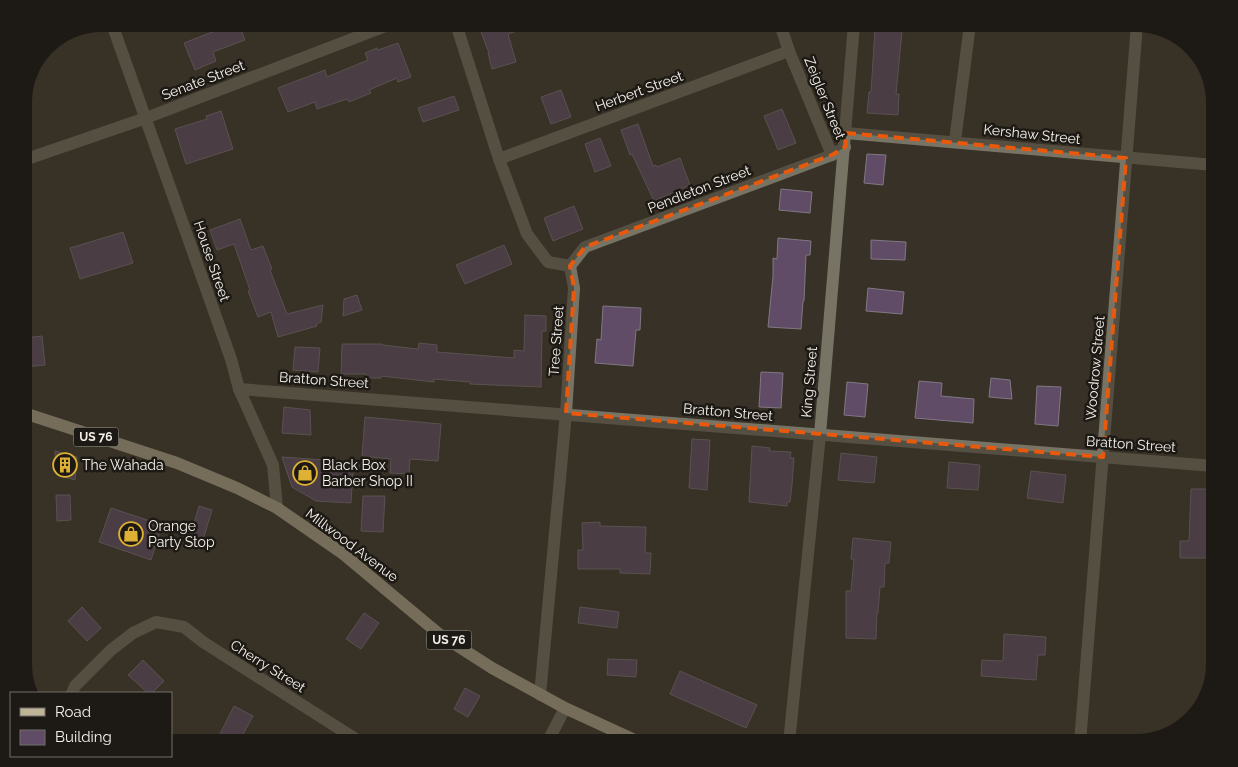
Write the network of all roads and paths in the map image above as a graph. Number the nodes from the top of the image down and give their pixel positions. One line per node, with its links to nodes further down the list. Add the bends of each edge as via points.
1 (115, 32): 9 (street, House Street)
2 (370, 32): 9 (street, Senate Street)
3 (459, 32): 16 (street)
4 (783, 32): 8 (street, Zeigler Street)
5 (853, 32): 10 (street, King Street)
6 (969, 32): 11 (street)
7 (1136, 32): 15 (street, Woodrow Street)
8 (789, 52): 13 (street, Zeigler Street); 16 (street, Herbert Street)
9 (146, 118): 14 (street, Senate Street); 19 (street, House Street)
10 (846, 133): 11 (street, Kershaw Street); 12 (street, King Street)
11 (955, 141): 15 (street, Kershaw Street)
12 (845, 147): 13 (street, Pendleton Street); 22 (street, King Street)
13 (832, 155): 18 (street, Pendleton Street, via 585,247)
14 (33, 157)
15 (1126, 158): 17 (street, Kershaw Street); 23 (street, Woodrow Street)
16 (499, 159): 18 (street, via 528,234 548,262)
17 (1205, 164)
18 (570, 266): 20 (street, Tree Street, via 574,288)
19 (239, 389): 20 (street, Bratton Street); 25 (street, House Street, via 273,465)
20 (566, 413): 22 (street, Bratton Street); 27 (street, Tree Street)
21 (33, 416): 25 (main road, Millwood Avenue / US 76, via 177,463)
22 (820, 435): 23 (street, Bratton Street); 32 (street, King Street)
23 (1103, 457): 24 (street, Bratton Street); 33 (street, Woodrow Street)
24 (1206, 465)
25 (277, 508): 27 (main road, Millwood Avenue / US 76, via 342,553 439,634)
26 (72, 692): 29 (street, Cherry Street, via 111,650 133,632 156,622 184,627)
27 (540, 695): 28 (main road, Millwood Avenue / US 76)
28 (565, 708): 30 (street); 31 (main road, Millwood Avenue / US 76)
29 (348, 734)
30 (552, 734)
31 (621, 734)
32 (790, 734)
33 (1081, 734)

